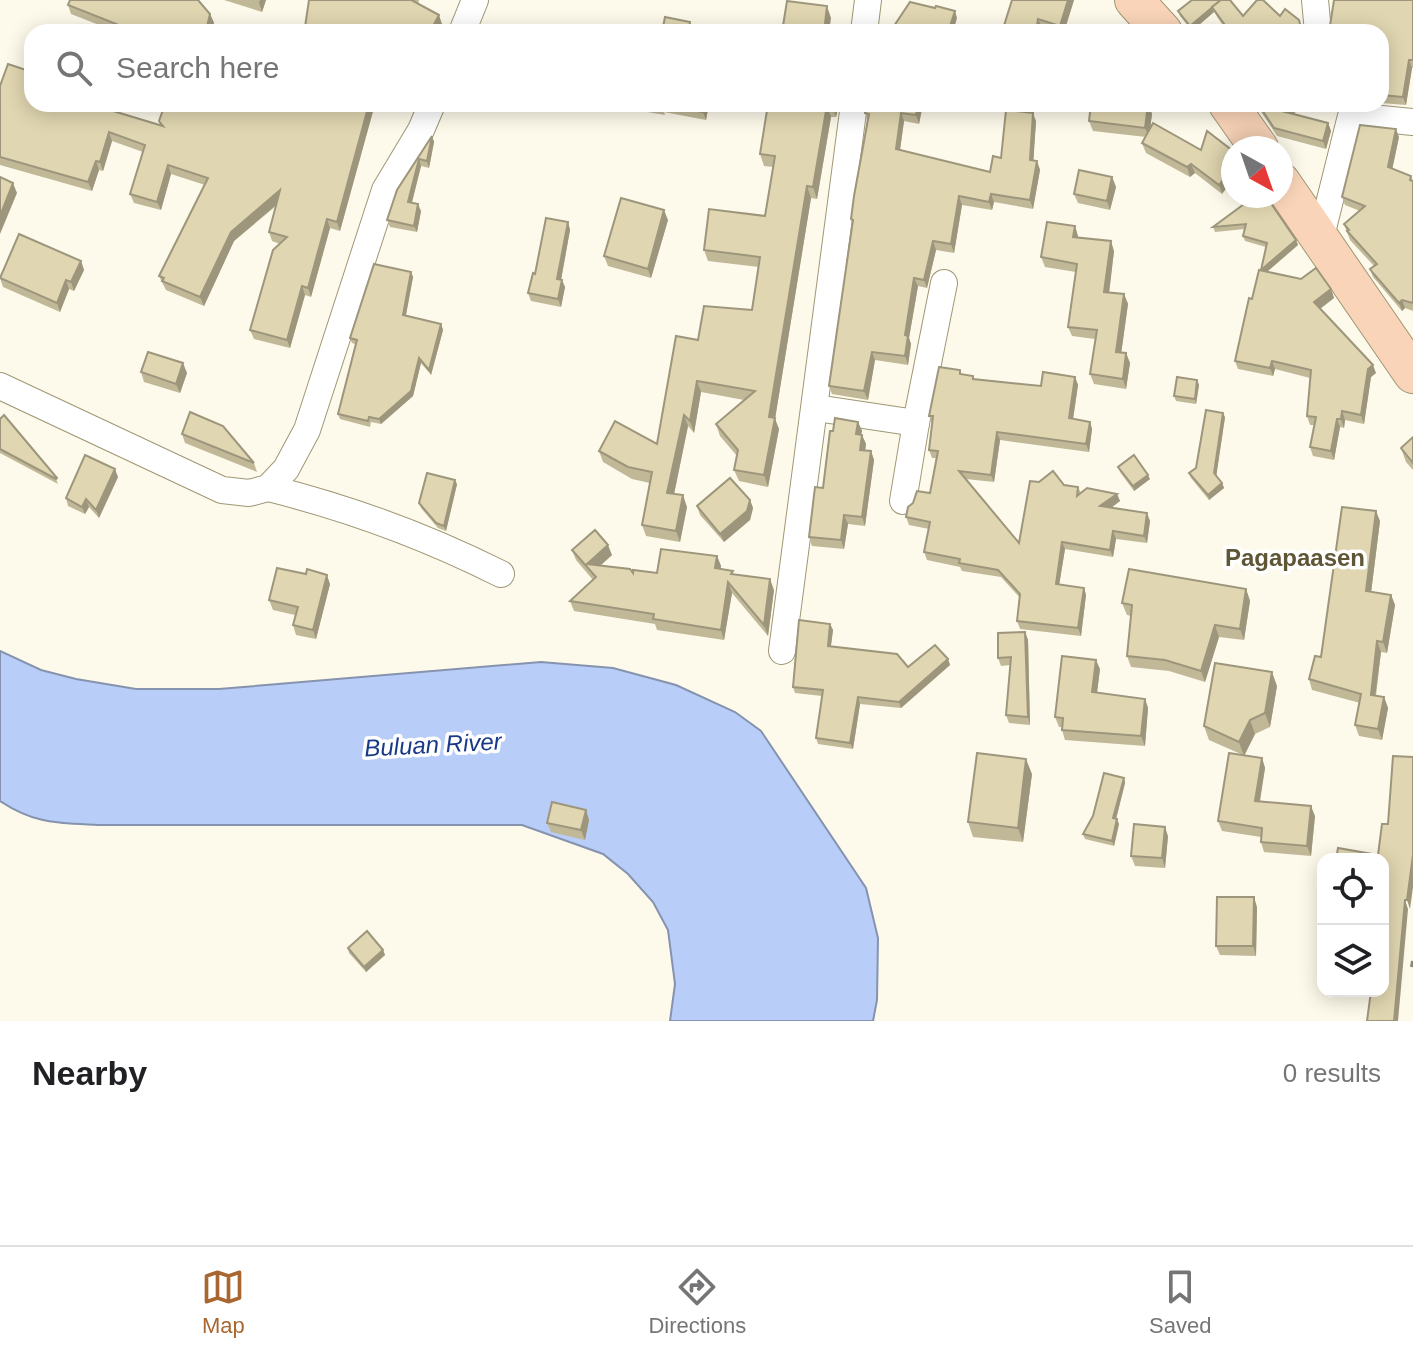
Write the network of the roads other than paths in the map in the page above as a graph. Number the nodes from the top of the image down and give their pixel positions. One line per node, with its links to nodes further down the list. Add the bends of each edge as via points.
1 (475, 0): 5 (street)
2 (868, 0): 6 (street)
3 (1134, 0): 7 (main road)
4 (1315, 0): 8 (street)
5 (465, 24)
6 (865, 24)
7 (1156, 24)
8 (1317, 24)
9 (429, 112): 23 (street, via 385,190 307,430 286,469)
10 (853, 112): 21 (street)
11 (1234, 112): 15 (main road)
12 (1344, 112): 17 (street)
13 (1356, 112): 14 (street)
14 (1413, 122)
15 (1251, 136)
16 (1293, 200): 17 (main road)
17 (1320, 240): 19 (main road)
18 (944, 283): 22 (street)
19 (1413, 374)
20 (0, 386): 23 (street, via 222,490 249,493)
21 (816, 408): 22 (street); 26 (street)
22 (916, 423): 24 (street)
23 (268, 488): 25 (street, via 328,503 447,547)
24 (903, 501)
25 (501, 574)
26 (782, 651)

